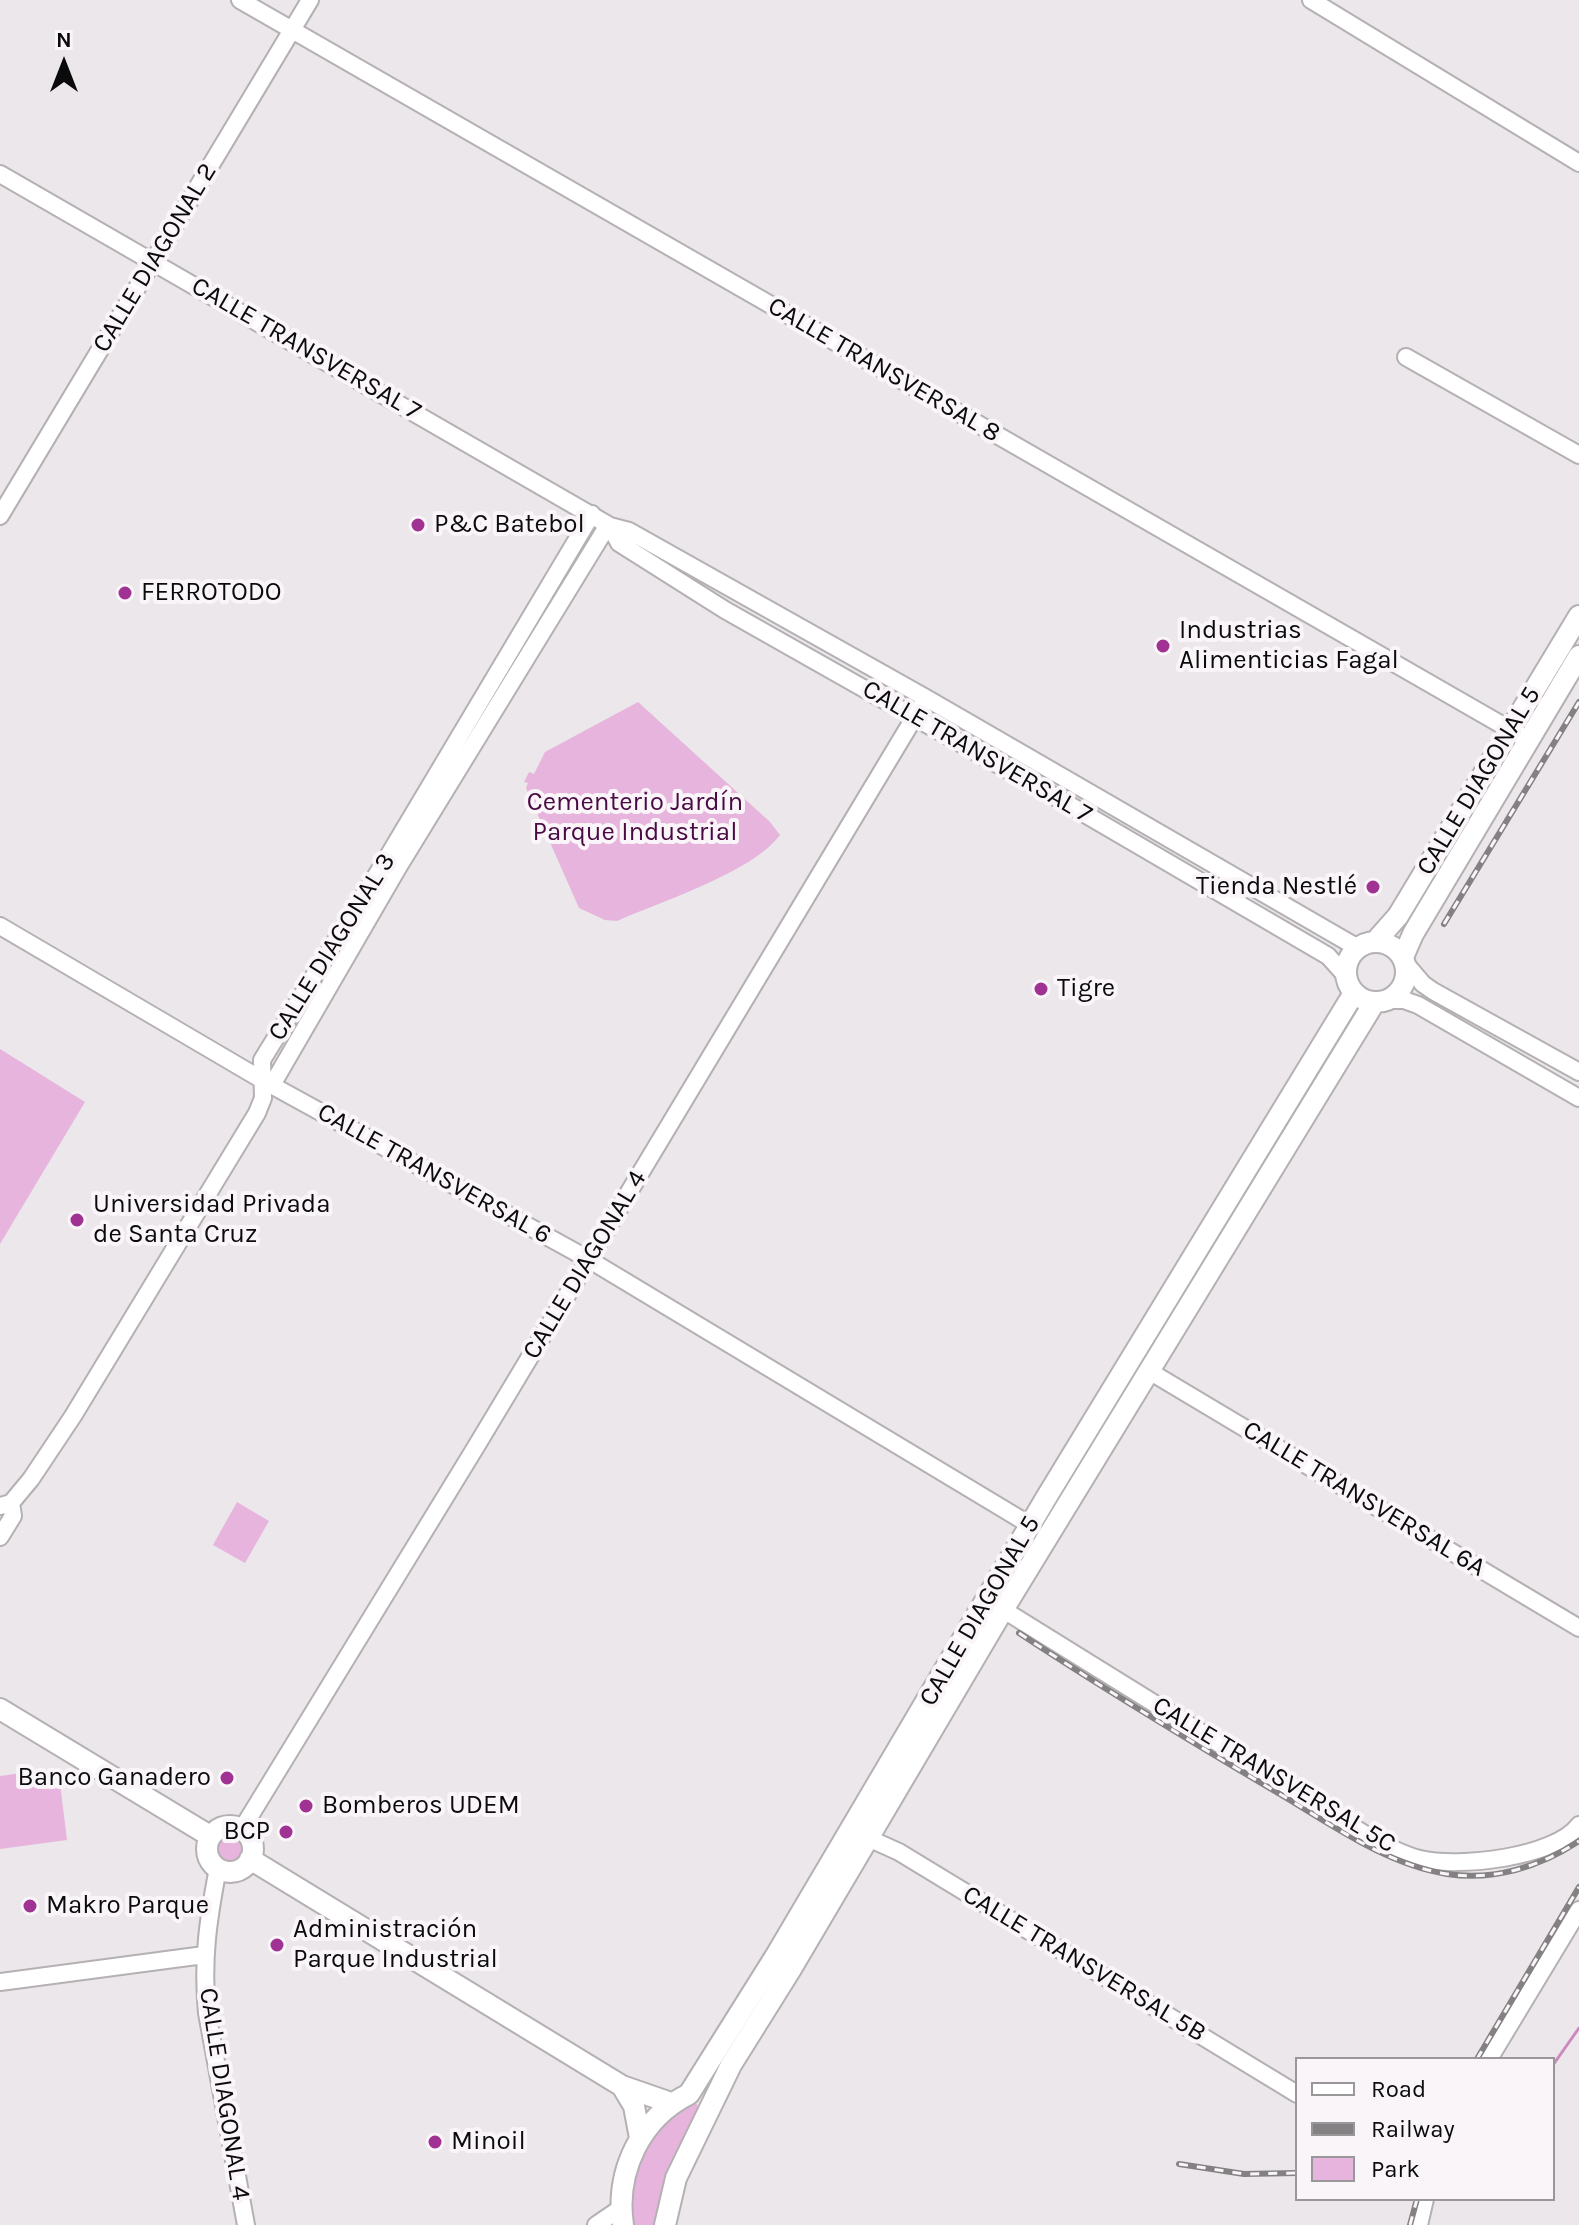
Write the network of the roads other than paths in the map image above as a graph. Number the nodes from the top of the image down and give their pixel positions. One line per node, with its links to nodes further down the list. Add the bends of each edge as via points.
1 (240, 0): 4 (street, CALLE TRANSVERSAL 8)
2 (310, 0): 4 (street, CALLE DIAGONAL 2)
3 (1311, 0): 5 (street)
4 (293, 29): 7 (street, CALLE DIAGONAL 2); 17 (street, CALLE TRANSVERSAL 8)
5 (1579, 163)
6 (0, 174): 7 (street, CALLE TRANSVERSAL 7)
7 (153, 261): 10 (street, CALLE TRANSVERSAL 7); 11 (street, CALLE DIAGONAL 2)
8 (1406, 357): 9 (street)
9 (1579, 455)
10 (592, 514): 12 (street, CALLE TRANSVERSAL 7); 28 (street, CALLE DIAGONAL 3, via 262,1060)
11 (0, 516)
12 (609, 526): 15 (street, CALLE TRANSVERSAL 7, via 629,531); 16 (street, CALLE TRANSVERSAL 7, via 619,543 725,610); 28 (street)
13 (1579, 616): 17 (main road, CALLE DIAGONAL 5)
14 (1579, 656): 17 (main road, CALLE DIAGONAL 5)
15 (926, 698): 16 (street, CALLE DIAGONAL 4); 18 (street, CALLE TRANSVERSAL 7)
16 (916, 717): 19 (street, CALLE TRANSVERSAL 7); 30 (street, CALLE DIAGONAL 4)
17 (1520, 734): 21 (main road, CALLE DIAGONAL 5, via 1398,916); 22 (main road, CALLE DIAGONAL 5)
18 (1216, 868): 19 (street); 21 (street, CALLE TRANSVERSAL 7)
19 (1206, 884): 23 (street, CALLE TRANSVERSAL 7, via 1328,956)
20 (0, 926): 28 (street, CALLE TRANSVERSAL 6)
21 (1366, 945): 22 (main road, via 1391,945); 23 (main road, via 1348,961)
22 (1404, 960): 24 (main road, via 1402,989); 25 (street, via 1433,991)
23 (1350, 985): 24 (main road); 31 (main road, CALLE DIAGONAL 5)
24 (1381, 1001): 26 (street, via 1418,1005); 32 (main road, CALLE DIAGONAL 5)
25 (1542, 1051): 26 (street); 27 (street)
26 (1532, 1070): 29 (street)
27 (1579, 1072)
28 (268, 1083): 30 (street, CALLE TRANSVERSAL 6); 34 (street, CALLE DIAGONAL 3, via 257,1113 73,1416 31,1479)
29 (1579, 1098)
30 (588, 1259): 35 (street, CALLE TRANSVERSAL 6); 42 (street, CALLE DIAGONAL 4)
31 (1174, 1285): 32 (main road); 35 (main road, CALLE DIAGONAL 5)
32 (1194, 1298): 33 (main road, CALLE DIAGONAL 5)
33 (1149, 1371): 37 (main road, CALLE DIAGONAL 5); 38 (street, CALLE TRANSVERSAL 6A)
34 (6, 1505): 36 (street, CALLE DIAGONAL 3, via 13,1516)
35 (1030, 1525): 37 (main road, CALLE DIAGONAL 5)
36 (0, 1537)
37 (994, 1604): 39 (main road, CALLE DIAGONAL 5); 41 (street, CALLE TRANSVERSAL 5C, via 1379,1843 1420,1859 1472,1862 1528,1854)
38 (1579, 1628)
39 (938, 1702): 44 (main road, CALLE DIAGONAL 5); 49 (main road, CALLE DIAGONAL 5)
40 (0, 1709): 43 (main road)
41 (1579, 1825)
42 (242, 1829): 43 (main road, via 221,1827); 45 (main road, via 253,1846)
43 (210, 1836): 46 (main road, via 207,1850)
44 (868, 1838): 49 (main road, CALLE DIAGONAL 5); 53 (street, CALLE TRANSVERSAL 5B)
45 (250, 1859): 46 (main road, via 233,1871); 52 (main road)
46 (218, 1868): 48 (street, CALLE DIAGONAL 4)
47 (1579, 1910): 51 (street)
48 (204, 1955): 50 (street); 59 (street, CALLE DIAGONAL 4, via 207,2013)
49 (783, 1963): 54 (main road, CALLE DIAGONAL 5); 55 (main road, CALLE DIAGONAL 5)
50 (0, 1982)
51 (1490, 2057)
52 (622, 2086): 54 (main road); 56 (main road, via 634,2106)
53 (1295, 2093)
54 (680, 2098): 55 (main road, via 702,2100); 56 (main road, CALLE DIAGONAL 5)
55 (706, 2113): 61 (main road, CALLE DIAGONAL 5, via 676,2178)
56 (640, 2138): 58 (main road, CALLE DIAGONAL 5, via 626,2173)
57 (1425, 2201): 62 (street)
58 (622, 2217): 60 (street)
59 (246, 2225)
60 (596, 2225)
61 (665, 2225)
62 (1419, 2225)

